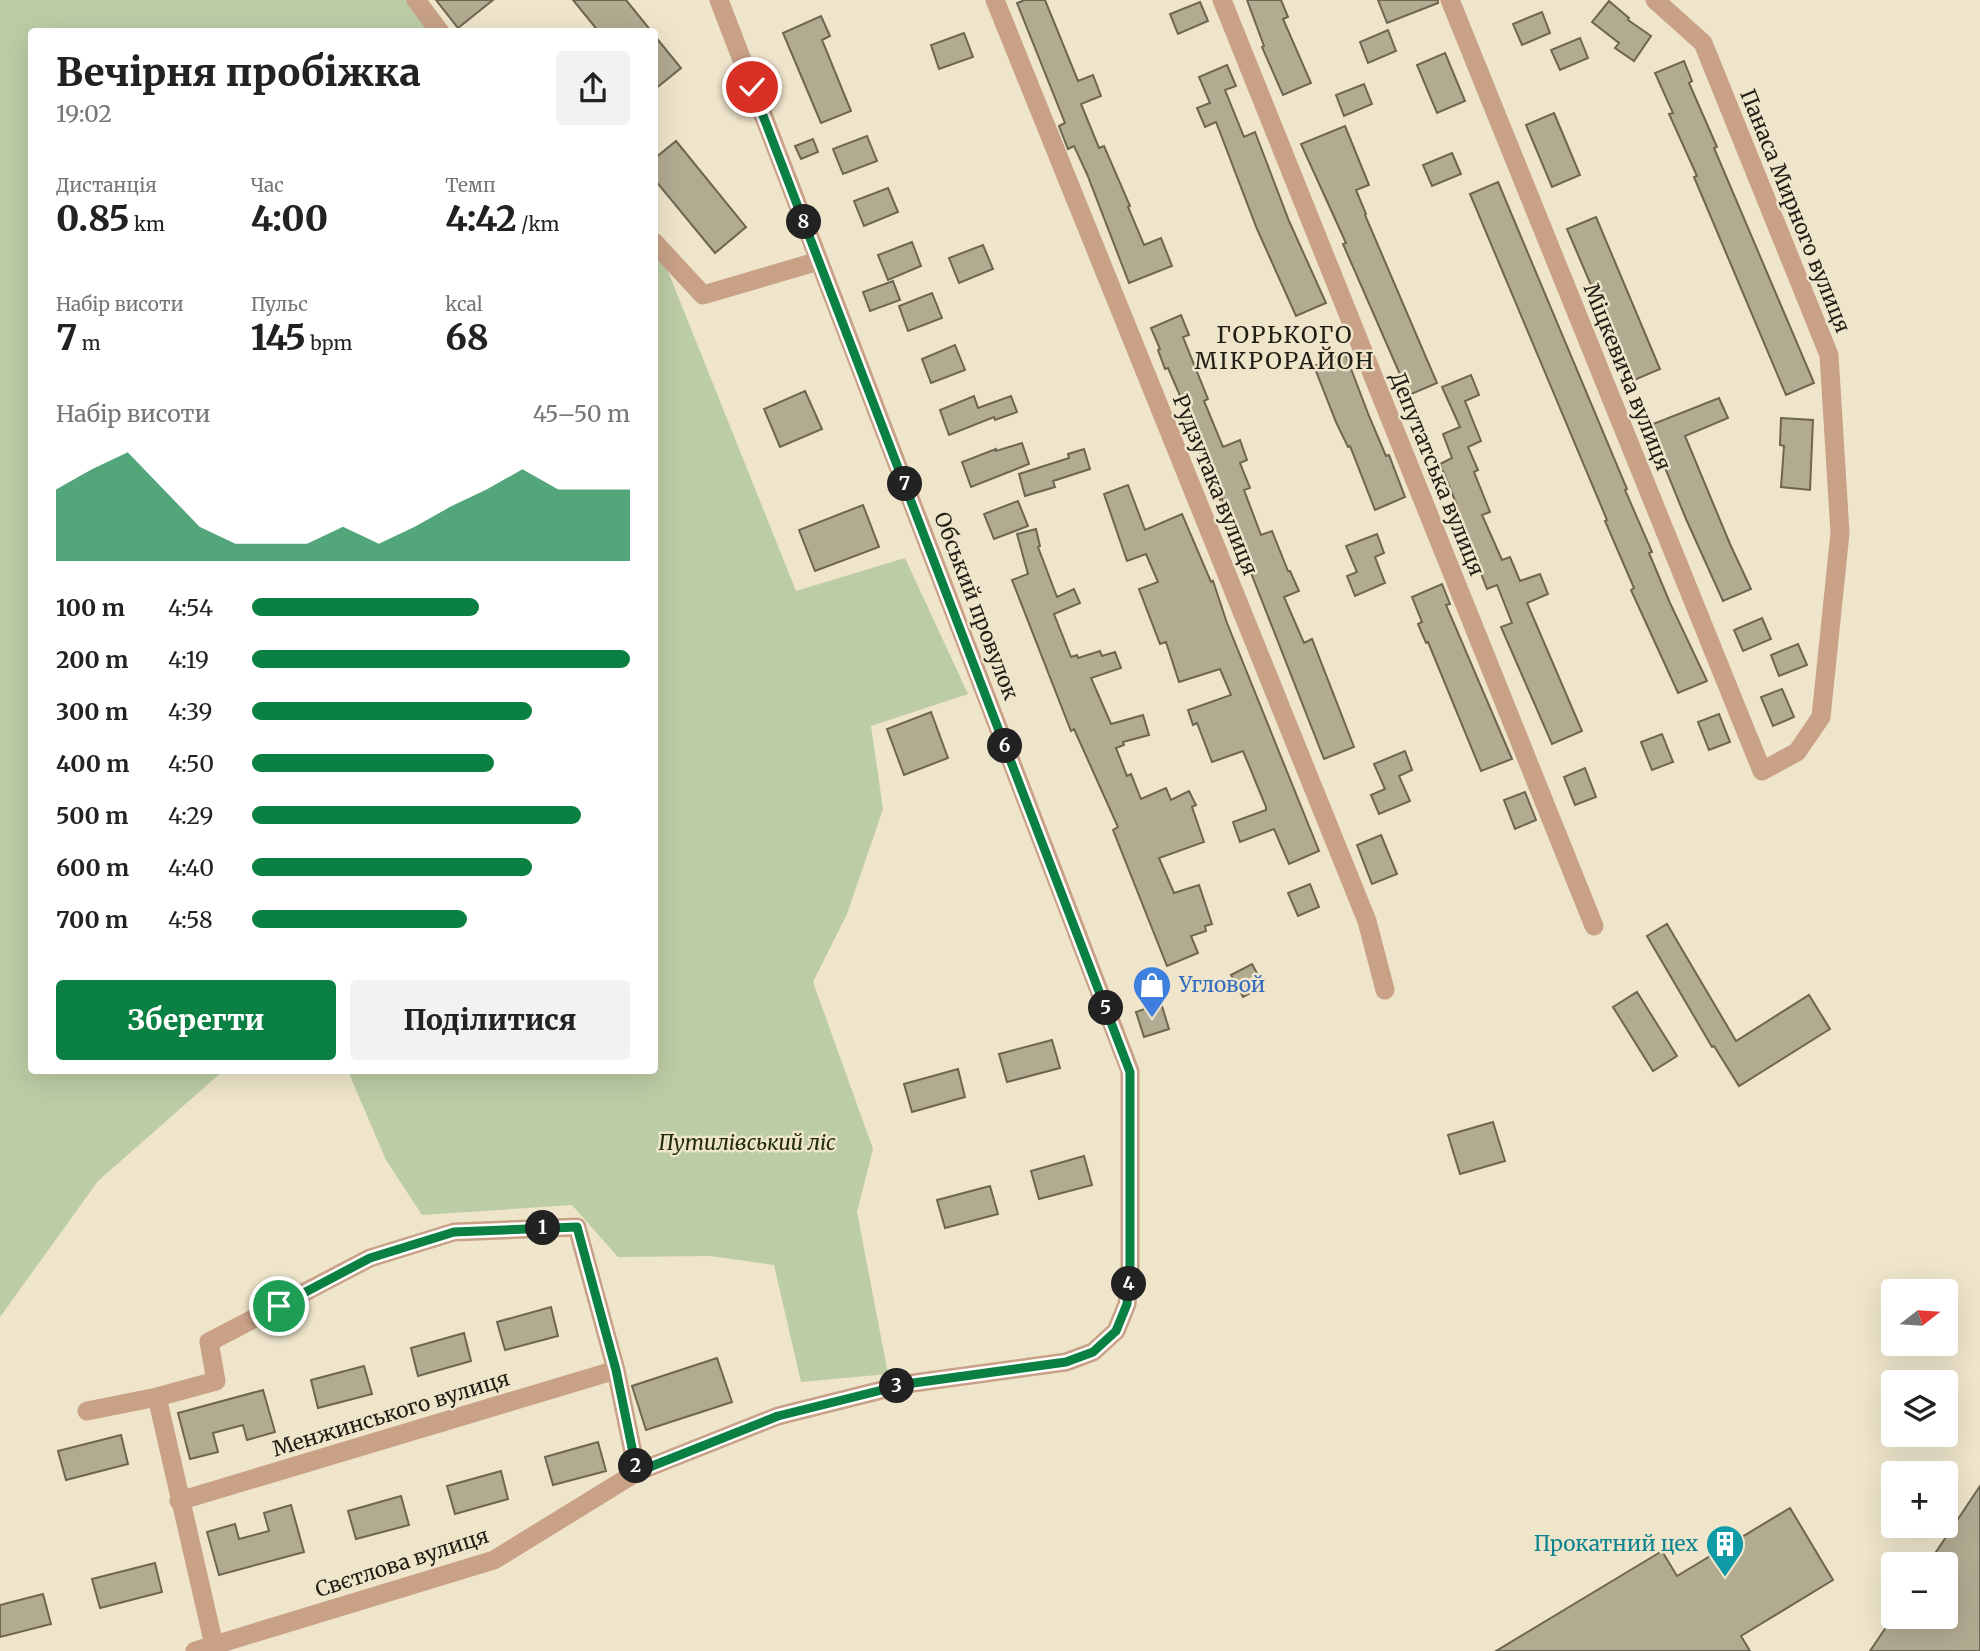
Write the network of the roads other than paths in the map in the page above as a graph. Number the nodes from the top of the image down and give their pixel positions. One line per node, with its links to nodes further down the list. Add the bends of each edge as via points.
1 (416, 0): 7 (street)
2 (719, 0): 9 (street, Обський провулок)
3 (995, 0): 12 (street, Рудзутака вулиця, via 1367,921)
4 (1222, 0): 11 (street, Депутатська вулиця)
5 (1450, 0): 10 (street, Міцкевича вулиця)
6 (1655, 0): 10 (street, Панаса Мирного вулиця, via 1703,43 1829,355 1840,533 1821,717 1797,751)
7 (437, 28)
8 (658, 246): 9 (street, via 703,295)
9 (819, 261): 13 (street, Обський провулок)
10 (1762, 771)
11 (1594, 926)
12 (1385, 990)
13 (1130, 1072): 17 (street, Свєтлова вулиця, via 1127,1304 1116,1331 1093,1352 1066,1362 906,1384 778,1416)
14 (616, 1370): 15 (street, via 577,1227 454,1232 370,1258 209,1342 216,1381); 17 (street); 18 (street, Менжинського вулиця)
15 (157, 1397): 16 (street); 18 (street)
16 (87, 1411)
17 (637, 1472): 19 (street, Свєтлова вулиця, via 494,1560)
18 (179, 1501): 19 (street)
19 (214, 1645): 20 (street, Свєтлова вулиця)
20 (195, 1651)

